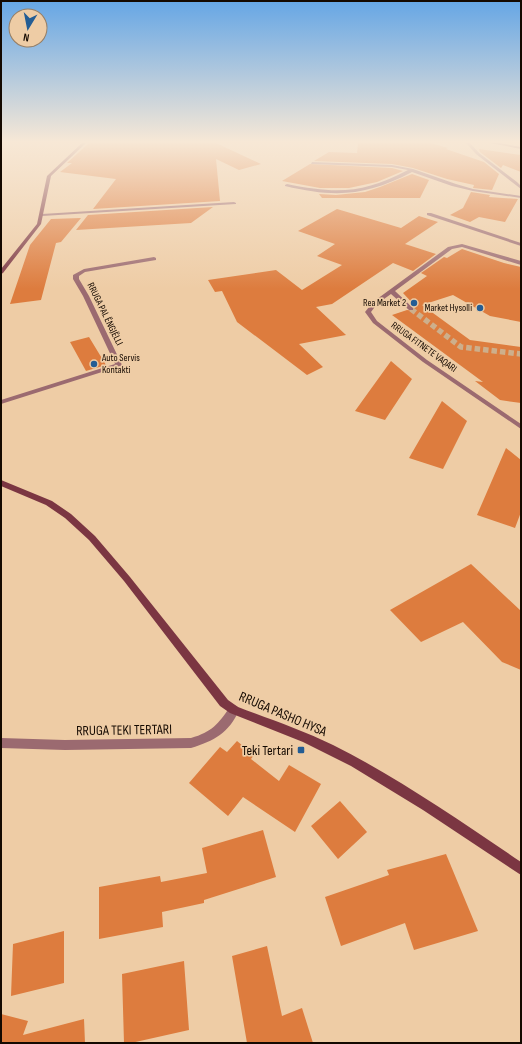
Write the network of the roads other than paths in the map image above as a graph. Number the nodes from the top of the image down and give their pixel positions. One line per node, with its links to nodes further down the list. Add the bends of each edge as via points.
1 (46, 192): 6 (main road)
2 (492, 192): 3 (street)
3 (521, 197)
4 (234, 203): 6 (street)
5 (429, 214): 7 (street)
6 (42, 215): 10 (main road, via 34,232)
7 (521, 245)
8 (154, 259): 13 (street, RRUGA PAL ËNGJËLLI, via 84,270 76,275 119,365)
9 (521, 263): 11 (street, RRUGA FITNETE VAQARI, via 469,247 455,246 445,250)
10 (1, 272)
11 (391, 291): 12 (street); 14 (street, RRUGA FITNETE VAQARI, via 368,312 376,322 425,360)
12 (411, 308)
13 (1, 402)
14 (521, 427)
15 (1, 483): 16 (main road, RRUGA PASHO HYSA, via 49,503 92,538 224,703)
16 (234, 710): 17 (street, RRUGA TEKI TERTARI, via 220,730 209,738 191,743); 18 (main road, RRUGA PASHO HYSA, via 314,742 357,764)
17 (1, 743)
18 (521, 869)

